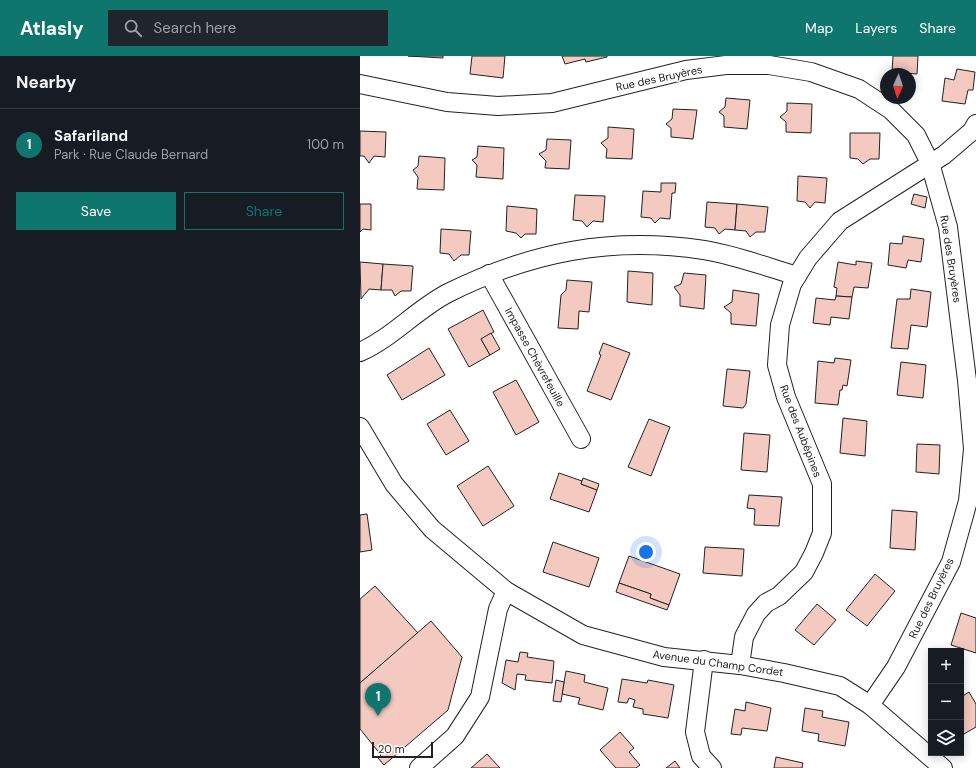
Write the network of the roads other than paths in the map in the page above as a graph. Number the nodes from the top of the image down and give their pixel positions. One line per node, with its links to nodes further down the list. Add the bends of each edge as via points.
1 (726, 61): 2 (street, Rue des Bruyères, via 552,103 498,106 447,102); 4 (street, Rue des Bruyères, via 811,72 859,89 891,110 916,135)
2 (360, 84)
3 (976, 124): 4 (street, Rue des Aubépines, via 972,131 944,155)
4 (930, 163): 6 (street, Rue des Aubépines, via 840,221 808,258); 13 (street, Rue des Bruyères, via 948,227 967,380 973,449 968,501 951,562 896,667)
5 (489, 274): 6 (street, via 556,253 629,245 705,250); 7 (street, via 447,294); 9 (street, Impasse Chèvrefeuille)
6 (797, 276): 12 (street, Rue des Aubépines, via 792,284 780,325 777,365 786,397 822,484 822,533 804,572 756,614 744,637)
7 (360, 352)
8 (360, 428): 10 (street, Avenue du Champ Cordet, via 394,484 432,529)
9 (581, 440)
10 (506, 591): 11 (street, Avenue du Champ Cordet, via 582,635 664,657); 14 (street, via 498,609 480,697 455,736)
11 (704, 660): 12 (street, Avenue du Champ Cordet); 15 (street, via 695,732 701,756)
12 (740, 665): 13 (street, Avenue du Champ Cordet, via 840,686)
13 (870, 705): 16 (street, Avenue du Champ Cordet)
14 (419, 768)
15 (712, 768)
16 (943, 768)

